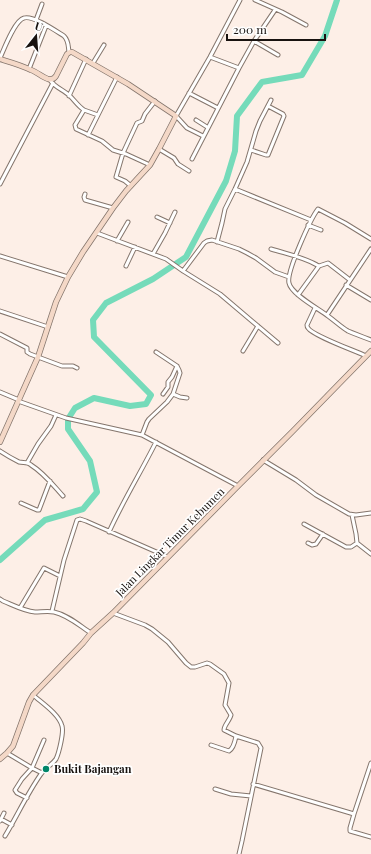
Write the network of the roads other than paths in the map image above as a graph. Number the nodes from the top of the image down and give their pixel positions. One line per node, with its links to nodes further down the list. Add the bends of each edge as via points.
1 (240, 0): 12 (street)
2 (255, 0): 4 (street)
3 (42, 4): 5 (street)
4 (275, 10): 6 (street); 8 (street)
5 (36, 20): 7 (street); 13 (street, via 21,20 9,37)
6 (306, 25)
7 (46, 26): 10 (street, via 67,39); 17 (street)
8 (254, 41): 11 (street); 16 (street)
9 (104, 45): 15 (street)
10 (69, 52): 14 (street); 19 (street)
11 (278, 56)
12 (210, 57): 16 (street); 20 (street)
13 (0, 59): 17 (street)
14 (86, 59): 15 (street); 21 (street)
15 (93, 63): 18 (street)
16 (239, 68): 25 (street)
17 (29, 69): 19 (street)
18 (118, 78): 23 (street); 27 (street)
19 (52, 82): 21 (street); 39 (street)
20 (188, 93): 25 (street); 28 (street)
21 (69, 96): 26 (street)
22 (271, 100): 24 (street)
23 (155, 101): 28 (street); 35 (street, via 142,121 137,123)
24 (268, 106): 34 (street, via 260,121); 34 (street, via 284,116 268,155)
25 (218, 108): 30 (street)
26 (84, 110): 27 (street); 31 (street, via 76,127)
27 (98, 115): 31 (street)
28 (176, 116): 32 (street, via 187,128); 33 (street)
29 (196, 120): 30 (street)
30 (207, 127): 32 (street)
31 (88, 135): 35 (street)
32 (203, 136): 36 (street)
33 (159, 150): 37 (street); 38 (street, via 174,158)
34 (251, 150): 41 (street)
35 (123, 153): 37 (street); 40 (street, via 116,177)
36 (192, 159)
37 (150, 165): 40 (street)
38 (189, 171)
39 (0, 184)
40 (131, 186): 43 (street)
41 (236, 189): 46 (street); 54 (street, via 224,210)
42 (85, 194): 43 (street, via 85,200)
43 (113, 208): 51 (street)
44 (175, 212): 48 (street)
45 (157, 217): 48 (street)
46 (311, 220): 49 (street); 52 (street, via 318,208)
47 (128, 222): 53 (street)
48 (170, 223): 58 (street)
49 (308, 225): 50 (street); 60 (street)
50 (321, 230)
51 (97, 233): 53 (street); 64 (street)
52 (371, 239)
53 (117, 241): 55 (street)
54 (217, 242): 63 (street, via 209,240 204,243); 65 (street, via 247,253 275,272)
55 (135, 247): 58 (street); 61 (street)
56 (271, 249): 60 (street)
57 (371, 249): 66 (street)
58 (153, 254): 63 (street)
59 (0, 256): 64 (street)
60 (295, 257): 62 (street); 65 (street)
61 (126, 266)
62 (319, 266): 66 (street, via 328,263); 68 (street)
63 (182, 270): 73 (street, via 220,294)
64 (68, 277): 74 (street)
65 (289, 277): 68 (street, via 288,282)
66 (350, 280): 67 (street)
67 (346, 285): 69 (street); 72 (street)
68 (298, 295): 70 (street)
69 (371, 300)
70 (315, 308): 72 (street); 81 (street, via 307,325 308,329)
71 (0, 311): 74 (street)
72 (327, 315): 76 (street, via 349,331)
73 (258, 326): 77 (street); 78 (street)
74 (48, 327): 82 (street)
75 (0, 334): 82 (street, via 27,348 27,352)
76 (371, 340)
77 (278, 343)
78 (243, 351)
79 (371, 351): 81 (street, Jalan Lingkar Timur Kebumen)
80 (156, 352): 83 (street)
81 (366, 356): 95 (street, Jalan Lingkar Timur Kebumen)
82 (38, 357): 84 (street, via 62,366); 89 (street)
83 (176, 366): 86 (street); 87 (street, via 180,373)
84 (77, 368)
85 (0, 392): 89 (street)
86 (164, 394)
87 (173, 394): 88 (street); 91 (street, via 149,419)
88 (187, 398)
89 (19, 400): 90 (street); 92 (street)
90 (56, 415): 91 (street); 96 (street)
91 (142, 435): 93 (street)
92 (0, 442)
93 (156, 442): 98 (street); 104 (street)
94 (0, 451): 96 (street)
95 (263, 460): 98 (street, Jalan Lingkar Timur Kebumen); 102 (street, via 296,480 307,490)
96 (27, 463): 97 (street)
97 (50, 481): 99 (street); 100 (street, via 39,510)
98 (238, 486): 109 (street, Jalan Lingkar Timur Kebumen)
99 (63, 496)
100 (21, 504)
101 (371, 513): 102 (street)
102 (352, 515): 107 (street)
103 (304, 524): 105 (street)
104 (109, 532): 109 (street); 111 (street, via 77,520)
105 (323, 534): 106 (street, via 316,544); 107 (street, via 347,548)
106 (308, 543)
107 (357, 543): 108 (street)
108 (371, 554)
109 (168, 557): 116 (street, Jalan Lingkar Timur Kebumen)
110 (58, 558): 111 (street)
111 (64, 560): 112 (street)
112 (60, 576): 114 (street, via 44,568); 115 (street)
113 (0, 599): 114 (street)
114 (20, 608): 115 (street, via 34,612)
115 (52, 612): 117 (street, via 67,617)
116 (113, 613): 117 (street, Jalan Lingkar Timur Kebumen); 119 (street, via 152,629 191,667 207,663 224,674 229,683 225,705 231,715 224,729)
117 (91, 633): 118 (street, Jalan Lingkar Timur Kebumen)
118 (33, 695): 122 (street, Jalan Lingkar Timur Kebumen); 126 (street, via 56,714 63,731 57,757)
119 (236, 736): 121 (street, via 229,751); 127 (street, via 260,745)
120 (44, 740): 125 (street)
121 (211, 744)
122 (8, 753): 123 (street, Jalan Lingkar Timur Kebumen); 125 (street)
123 (0, 759)
124 (371, 763): 132 (street)
125 (32, 768): 126 (street); 130 (street, via 15,790)
126 (42, 773): 130 (street)
127 (253, 784): 129 (street); 132 (street)
128 (215, 789): 129 (street)
129 (251, 796): 137 (street)
130 (27, 798): 134 (street)
131 (4, 813): 133 (street)
132 (354, 814): 136 (street, via 350,831)
133 (0, 820): 134 (street)
134 (12, 825): 135 (street)
135 (5, 836)
136 (371, 837)
137 (238, 854)

